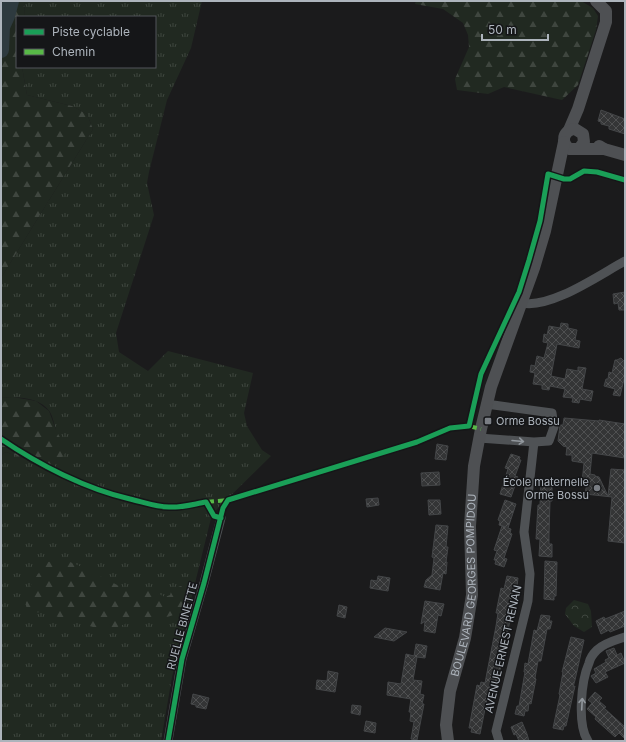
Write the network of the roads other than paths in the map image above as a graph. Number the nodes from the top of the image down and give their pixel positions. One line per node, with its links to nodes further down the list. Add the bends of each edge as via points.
1 (596, 1): 2 (main road)
2 (608, 6): 3 (main road, BOULEVARD GEORGES POMPIDOU, via 606,22)
3 (578, 109): 4 (main road); 5 (main road, BOULEVARD GEORGES POMPIDOU)
4 (583, 134): 5 (main road, via 575,129); 6 (main road); 7 (main road, via 583,145)
5 (566, 136): 7 (main road, via 567,148); 9 (main road, BOULEVARD GEORGES POMPIDOU)
6 (604, 149): 7 (main road); 8 (main road)
7 (576, 150): 9 (main road)
8 (625, 155)
9 (556, 177): 11 (main road, BOULEVARD GEORGES POMPIDOU, via 545,231)
10 (625, 261): 11 (street, via 558,297 536,304)
11 (522, 303): 12 (main road, BOULEVARD GEORGES POMPIDOU)
12 (486, 404): 13 (main road, BOULEVARD GEORGES POMPIDOU); 14 (street, via 552,413 554,427 549,441)
13 (480, 433): 14 (street, one-way to 14); 18 (main road, BOULEVARD GEORGES POMPIDOU, via 474,466 470,526 472,595 465,638 450,691 446,724)
14 (534, 442): 19 (street, AVENUE ERNEST RENAN, via 524,532 530,574 528,601 496,731)
15 (221, 518): 17 (street, RUELLE BINETTE, via 182,660)
16 (625, 637): 20 (street, one-way to 16, via 583,735 581,721 583,690 589,662 601,647)
17 (168, 741)
18 (448, 741)
19 (499, 741)
20 (588, 741)

